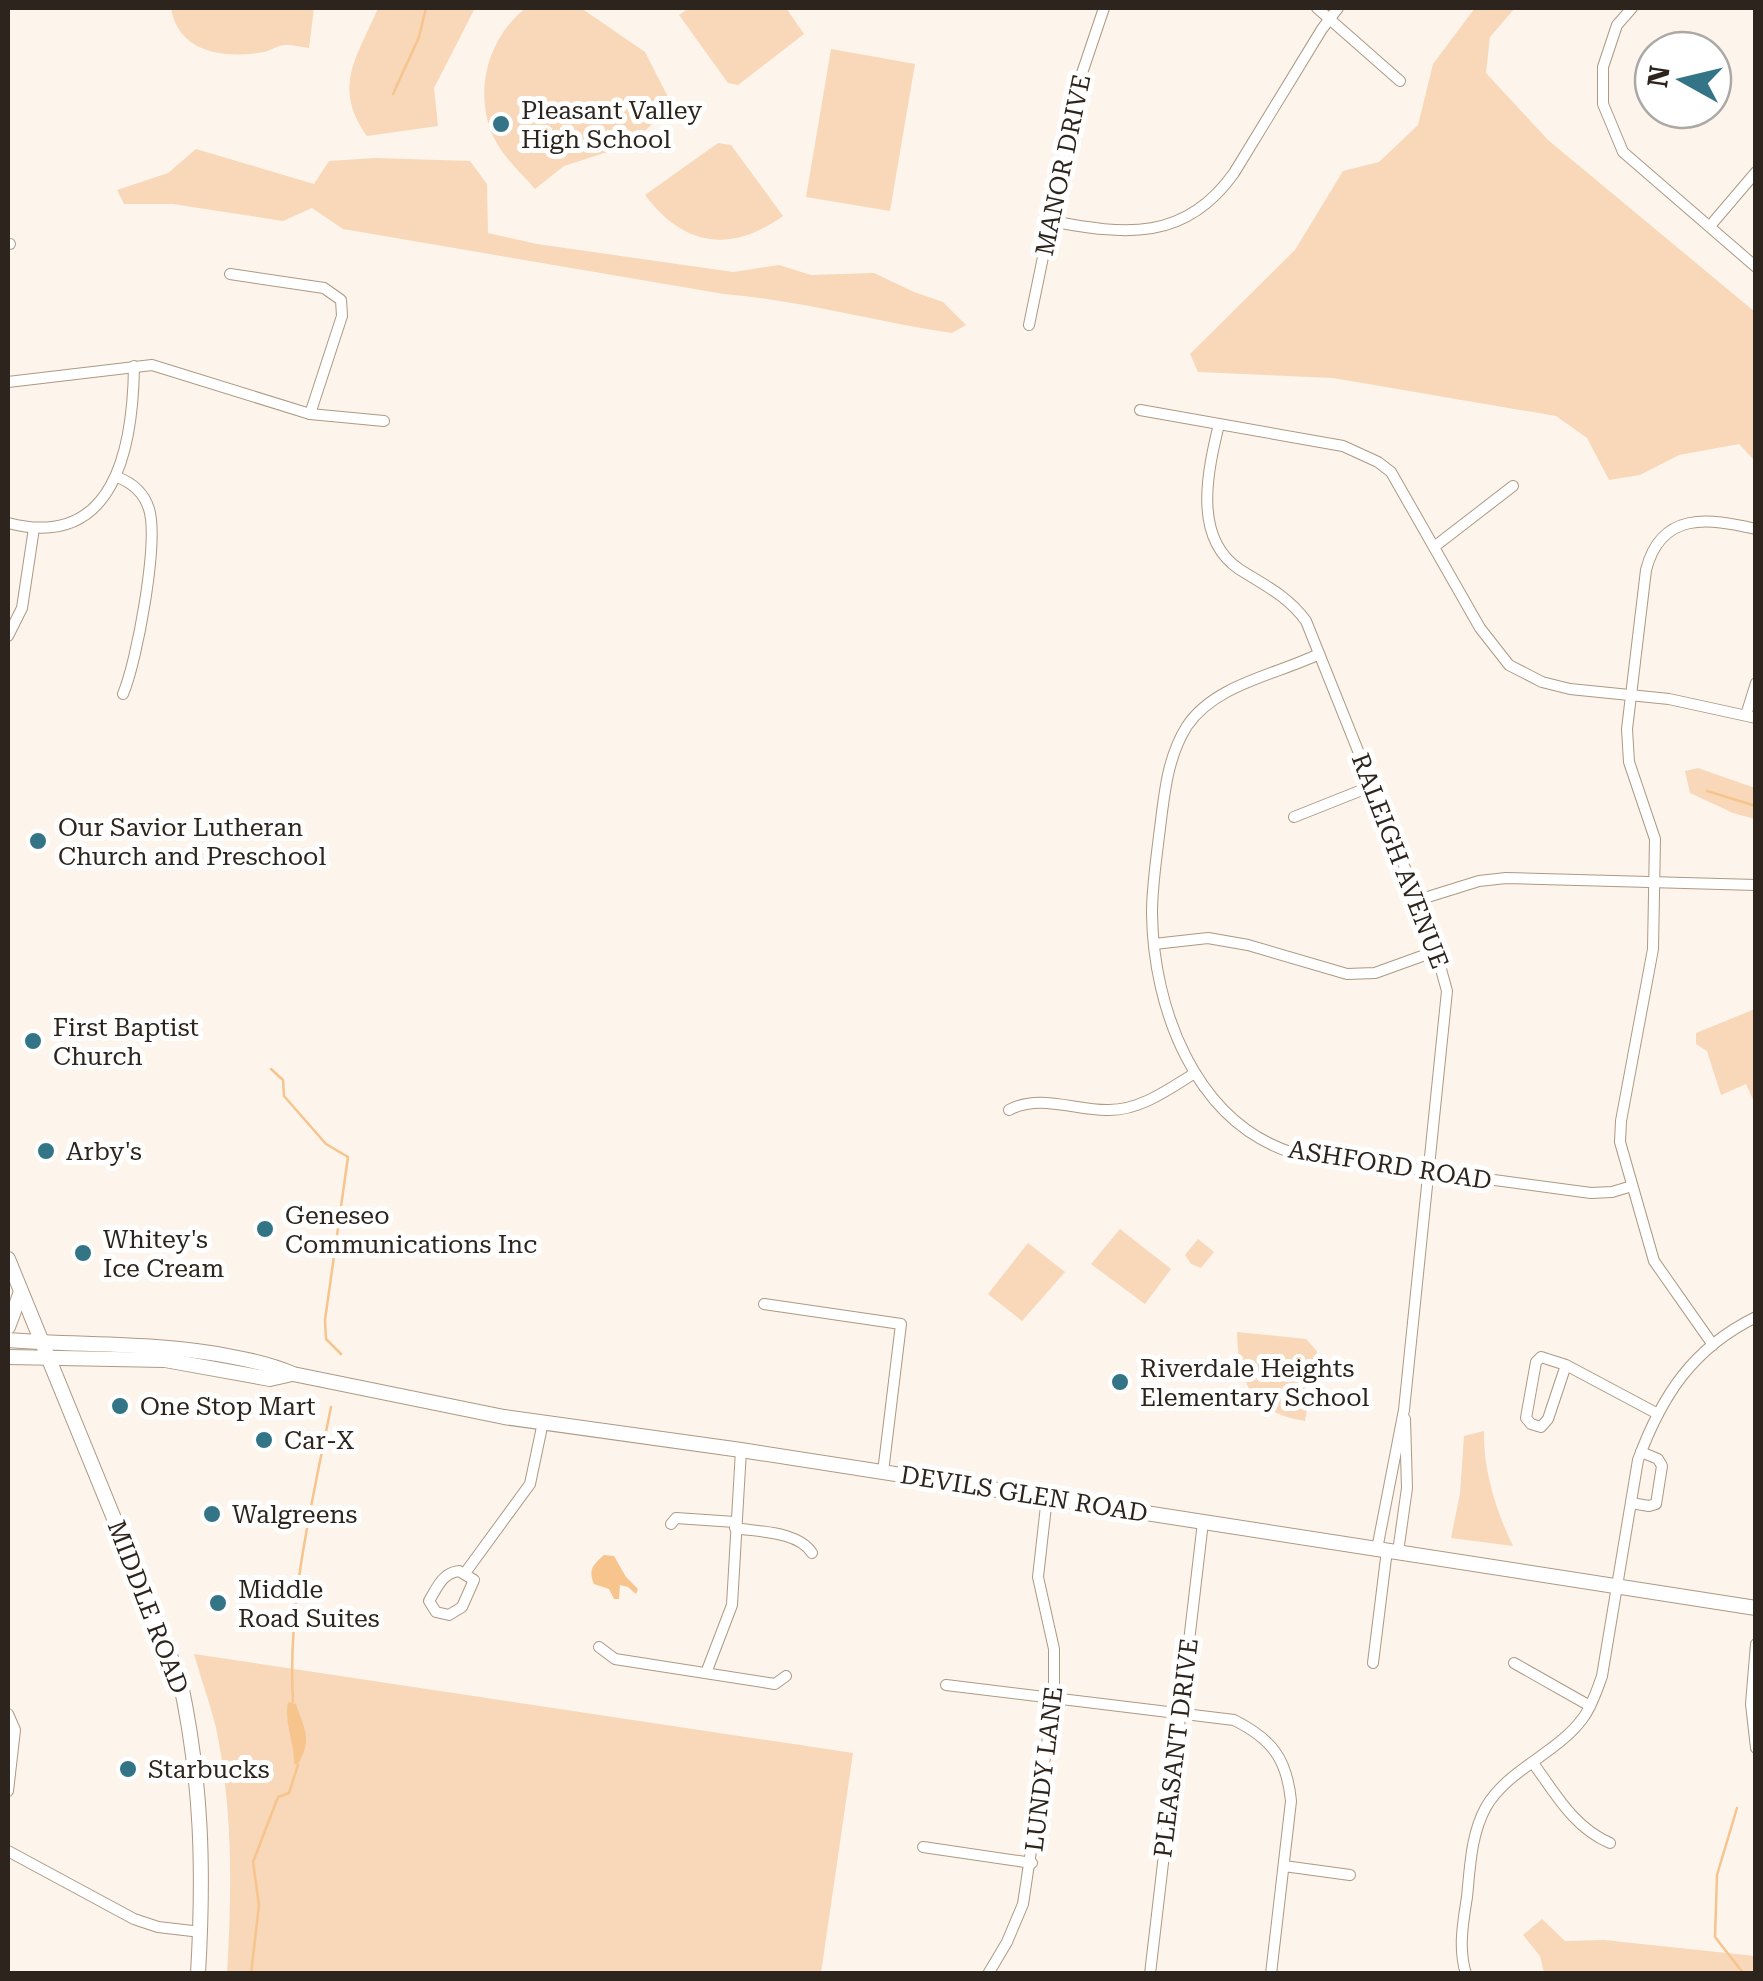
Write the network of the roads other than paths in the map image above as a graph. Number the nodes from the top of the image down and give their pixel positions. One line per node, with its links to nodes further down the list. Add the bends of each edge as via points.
1 (1104, 8): 8 (street, MANOR DRIVE, via 1083,68)
2 (1317, 8): 5 (street)
3 (1338, 8): 5 (street)
4 (1632, 8): 9 (street, via 1617,26 1603,68 1604,104 1623,152)
5 (1330, 19): 6 (street); 8 (street, via 1224,188 1193,214 1123,232)
6 (1400, 82)
7 (1756, 172): 9 (street)
8 (1051, 221): 12 (street, MANOR DRIVE)
9 (1710, 226): 10 (street)
10 (1756, 267)
11 (230, 274): 16 (street, via 324,288 341,300 342,316)
12 (1029, 325)
13 (134, 366): 14 (street); 16 (street, via 164,367); 19 (street)
14 (8, 382)
15 (1140, 410): 18 (street)
16 (310, 414): 17 (street)
17 (384, 421)
18 (1218, 424): 24 (street, via 1343,446 1378,462 1392,472); 26 (street, RALEIGH AVENUE, via 1207,495 1215,541 1234,566 1296,607)
19 (118, 477): 22 (street, via 79,518); 28 (street, via 140,491 152,523 133,671)
20 (1513, 486): 24 (street)
21 (8, 523): 22 (street)
22 (34, 528): 25 (street, via 22,608)
23 (1756, 529): 29 (street, via 1695,520 1662,538 1646,570)
24 (1434, 547): 29 (street, via 1509,666 1570,689)
25 (8, 636)
26 (1320, 654): 31 (street, RALEIGH AVENUE); 36 (street, ASHFORD ROAD, via 1210,702 1188,724 1166,776 1153,887)
27 (1756, 683): 30 (street)
28 (122, 694)
29 (1631, 695): 30 (street); 33 (street, via 1628,762 1655,839)
30 (1751, 716)
31 (1372, 786): 32 (street); 35 (street, RALEIGH AVENUE)
32 (1294, 817)
33 (1656, 882): 34 (street); 35 (street, via 1506,878); 41 (street, via 1649,983 1621,1121)
34 (1756, 885)
35 (1418, 900): 37 (street, RALEIGH AVENUE)
36 (1154, 944): 37 (street, via 1208,938 1347,974 1374,973); 38 (street, ASHFORD ROAD, via 1164,998)
37 (1436, 950): 40 (street, RALEIGH AVENUE, via 1447,990)
38 (1195, 1073): 39 (street, via 1122,1109 1046,1102); 40 (street, ASHFORD ROAD, via 1221,1111 1271,1146)
39 (1009, 1110)
40 (1428, 1171): 41 (street, ASHFORD ROAD, via 1591,1192); 54 (street, RALEIGH AVENUE)
41 (1632, 1186): 49 (street, via 1654,1261)
42 (8, 1259): 43 (main road, MIDDLE ROAD)
43 (21, 1292): 46 (main road); 48 (main road, MIDDLE ROAD)
44 (764, 1304): 59 (street, via 901,1324)
45 (1756, 1317): 49 (street)
46 (8, 1327)
47 (8, 1340): 48 (main road, DEVILS GLEN ROAD)
48 (42, 1341): 51 (main road, MIDDLE ROAD); 53 (main road, DEVILS GLEN ROAD, via 182,1348)
49 (1713, 1344): 55 (street, via 1684,1371)
50 (8, 1357): 51 (main road, DEVILS GLEN ROAD)
51 (48, 1357): 53 (main road, DEVILS GLEN ROAD, via 165,1360 270,1379); 90 (main road, MIDDLE ROAD, via 180,1680 202,1824)
52 (1566, 1365): 52 (street, via 1541,1356 1536,1362 1526,1418 1531,1424 1548,1420); 55 (street)
53 (293, 1374): 56 (main road, DEVILS GLEN ROAD)
54 (1404, 1410): 65 (street, RALEIGH AVENUE); 65 (street, RALEIGH AVENUE, via 1407,1488)
55 (1658, 1414): 58 (street)
56 (543, 1422): 57 (main road, DEVILS GLEN ROAD); 67 (street, via 530,1484)
57 (741, 1450): 59 (main road, DEVILS GLEN ROAD); 64 (street)
58 (1641, 1452): 61 (street); 61 (street, via 1662,1466 1656,1504)
59 (884, 1472): 60 (main road, DEVILS GLEN ROAD)
60 (1048, 1498): 62 (main road, DEVILS GLEN ROAD); 77 (street, LUNDY LANE, via 1038,1576 1054,1649)
61 (1631, 1503): 68 (street)
62 (1204, 1522): 65 (main road, DEVILS GLEN ROAD); 79 (street, PLEASANT DRIVE)
63 (671, 1524): 64 (street, via 688,1517)
64 (735, 1525): 66 (street, via 788,1537); 74 (street, via 732,1605)
65 (1387, 1550): 68 (main road, DEVILS GLEN ROAD); 72 (street)
66 (812, 1553)
67 (464, 1573): 67 (street, via 450,1572 441,1581 429,1601 436,1612 450,1616 462,1607 474,1580)
68 (1617, 1586): 69 (main road, DEVILS GLEN ROAD); 78 (street, via 1602,1676)
69 (1756, 1608)
70 (1756, 1644): 81 (street)
71 (599, 1646): 74 (street, via 616,1659)
72 (1373, 1663)
73 (1514, 1663): 78 (street)
74 (706, 1673): 75 (street, via 775,1684)
75 (786, 1676)
76 (946, 1685): 77 (street)
77 (1054, 1697): 79 (street); 87 (street, LUNDY LANE)
78 (1590, 1706): 82 (street)
79 (1180, 1712): 88 (street, via 1234,1720 1271,1745 1283,1762 1291,1801); 93 (street, PLEASANT DRIVE)
80 (8, 1714): 83 (street, via 15,1730)
81 (1756, 1748)
82 (1533, 1763): 84 (street, via 1573,1818); 95 (street, via 1500,1789 1480,1820 1461,1944)
83 (8, 1790)
84 (1610, 1843)
85 (924, 1848): 87 (street)
86 (8, 1851): 90 (street, via 134,1920)
87 (1032, 1863): 92 (street, LUNDY LANE, via 1023,1904)
88 (1284, 1866): 89 (street); 94 (street)
89 (1350, 1876)
90 (201, 1932): 91 (main road, MIDDLE ROAD)
91 (198, 1974)
92 (988, 1974)
93 (1150, 1974)
94 (1272, 1974)
95 (1466, 1974)

